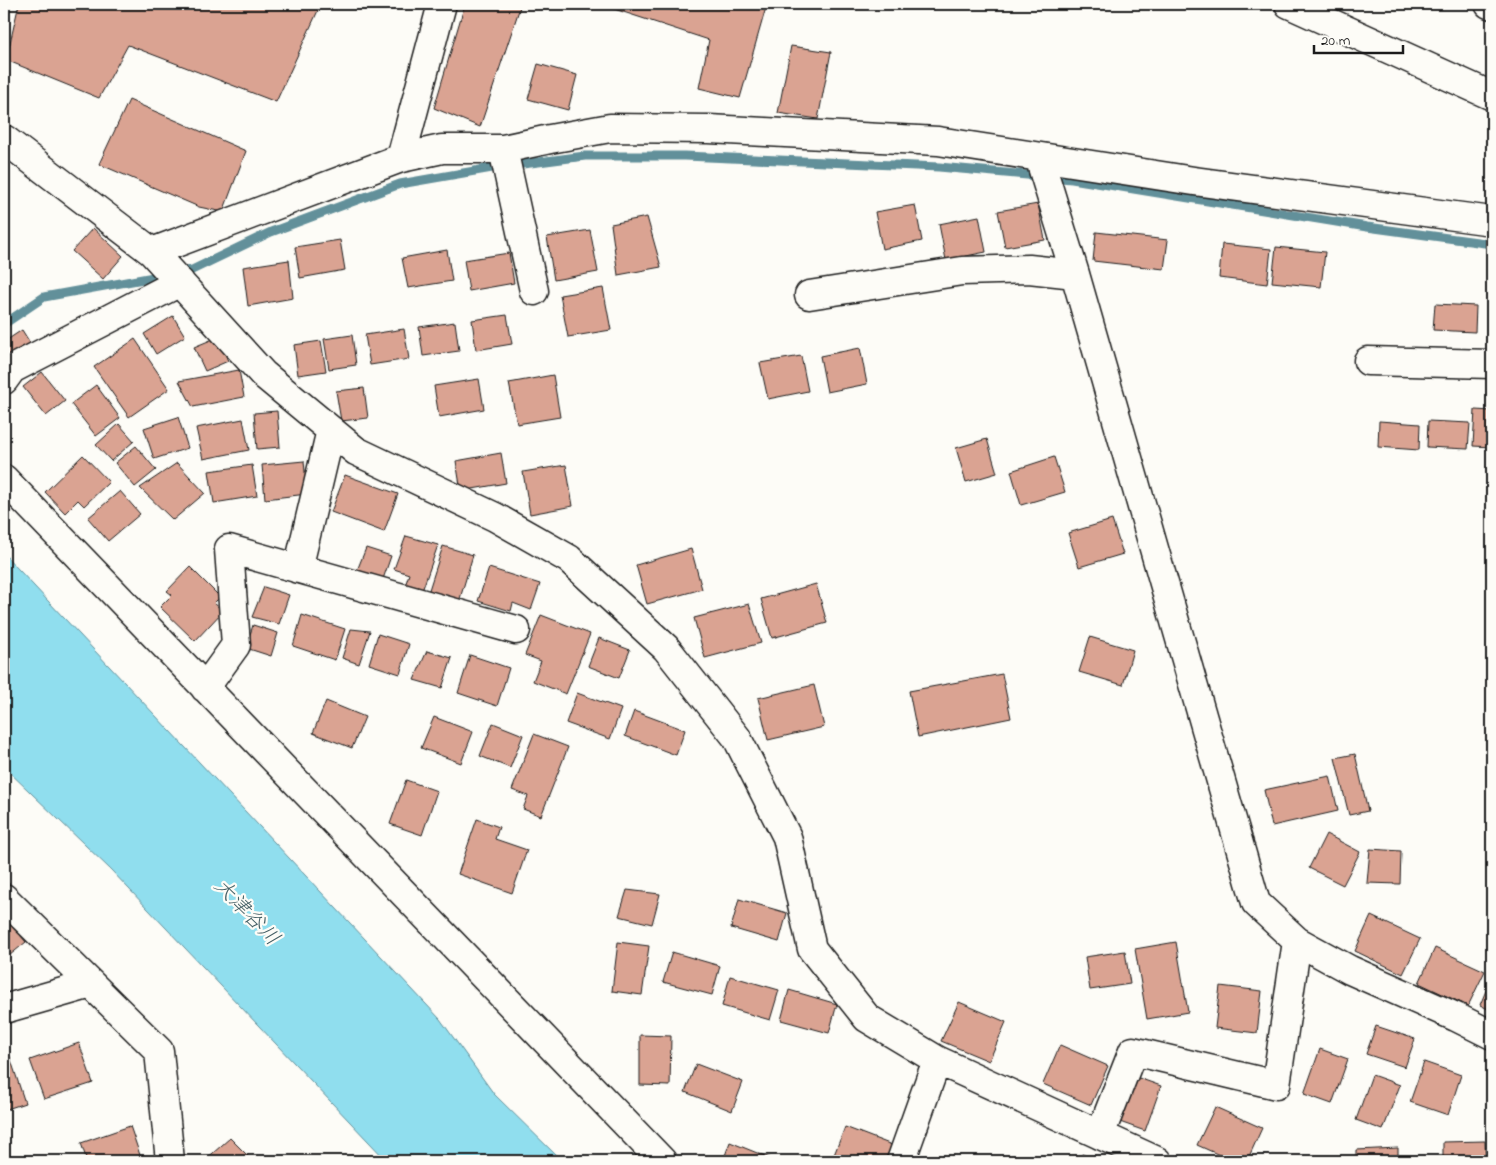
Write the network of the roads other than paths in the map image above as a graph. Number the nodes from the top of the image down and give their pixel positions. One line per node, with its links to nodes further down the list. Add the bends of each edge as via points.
1 (442, 4): 9 (street)
2 (1289, 4): 5 (street)
3 (1488, 4): 4 (street)
4 (1492, 6)
5 (1492, 96)
6 (4, 139): 11 (street)
7 (503, 149): 8 (street, via 610,128 709,129 938,141); 9 (street, via 442,149); 14 (street)
8 (1039, 157): 10 (street, via 1204,183); 12 (street)
9 (401, 158): 11 (street)
10 (1492, 221)
11 (152, 252): 13 (street)
12 (1075, 274): 15 (street, via 1029,269 962,271); 25 (street, via 1256,903)
13 (180, 282): 18 (street, via 12,369); 19 (street, via 263,374)
14 (534, 291)
15 (808, 295)
16 (1368, 361): 17 (street)
17 (1492, 364)
18 (4, 380)
19 (332, 430): 21 (street); 29 (street, via 356,451 495,517 569,559 666,648 737,738 787,837 812,949 867,1018)
20 (4, 479): 23 (street)
21 (298, 569): 22 (street); 23 (street, via 229,549 236,645)
22 (516, 630)
23 (206, 688): 32 (street)
24 (4, 898): 26 (street)
25 (1298, 941): 28 (street, via 1350,970); 30 (street, via 1276,1085 1133,1051)
26 (91, 984): 27 (street); 31 (street, via 159,1052)
27 (4, 1009)
28 (1492, 1035)
29 (937, 1060): 30 (street); 33 (street)
30 (1100, 1135): 34 (street)
31 (170, 1161)
32 (662, 1161)
33 (901, 1161)
34 (1158, 1161)

